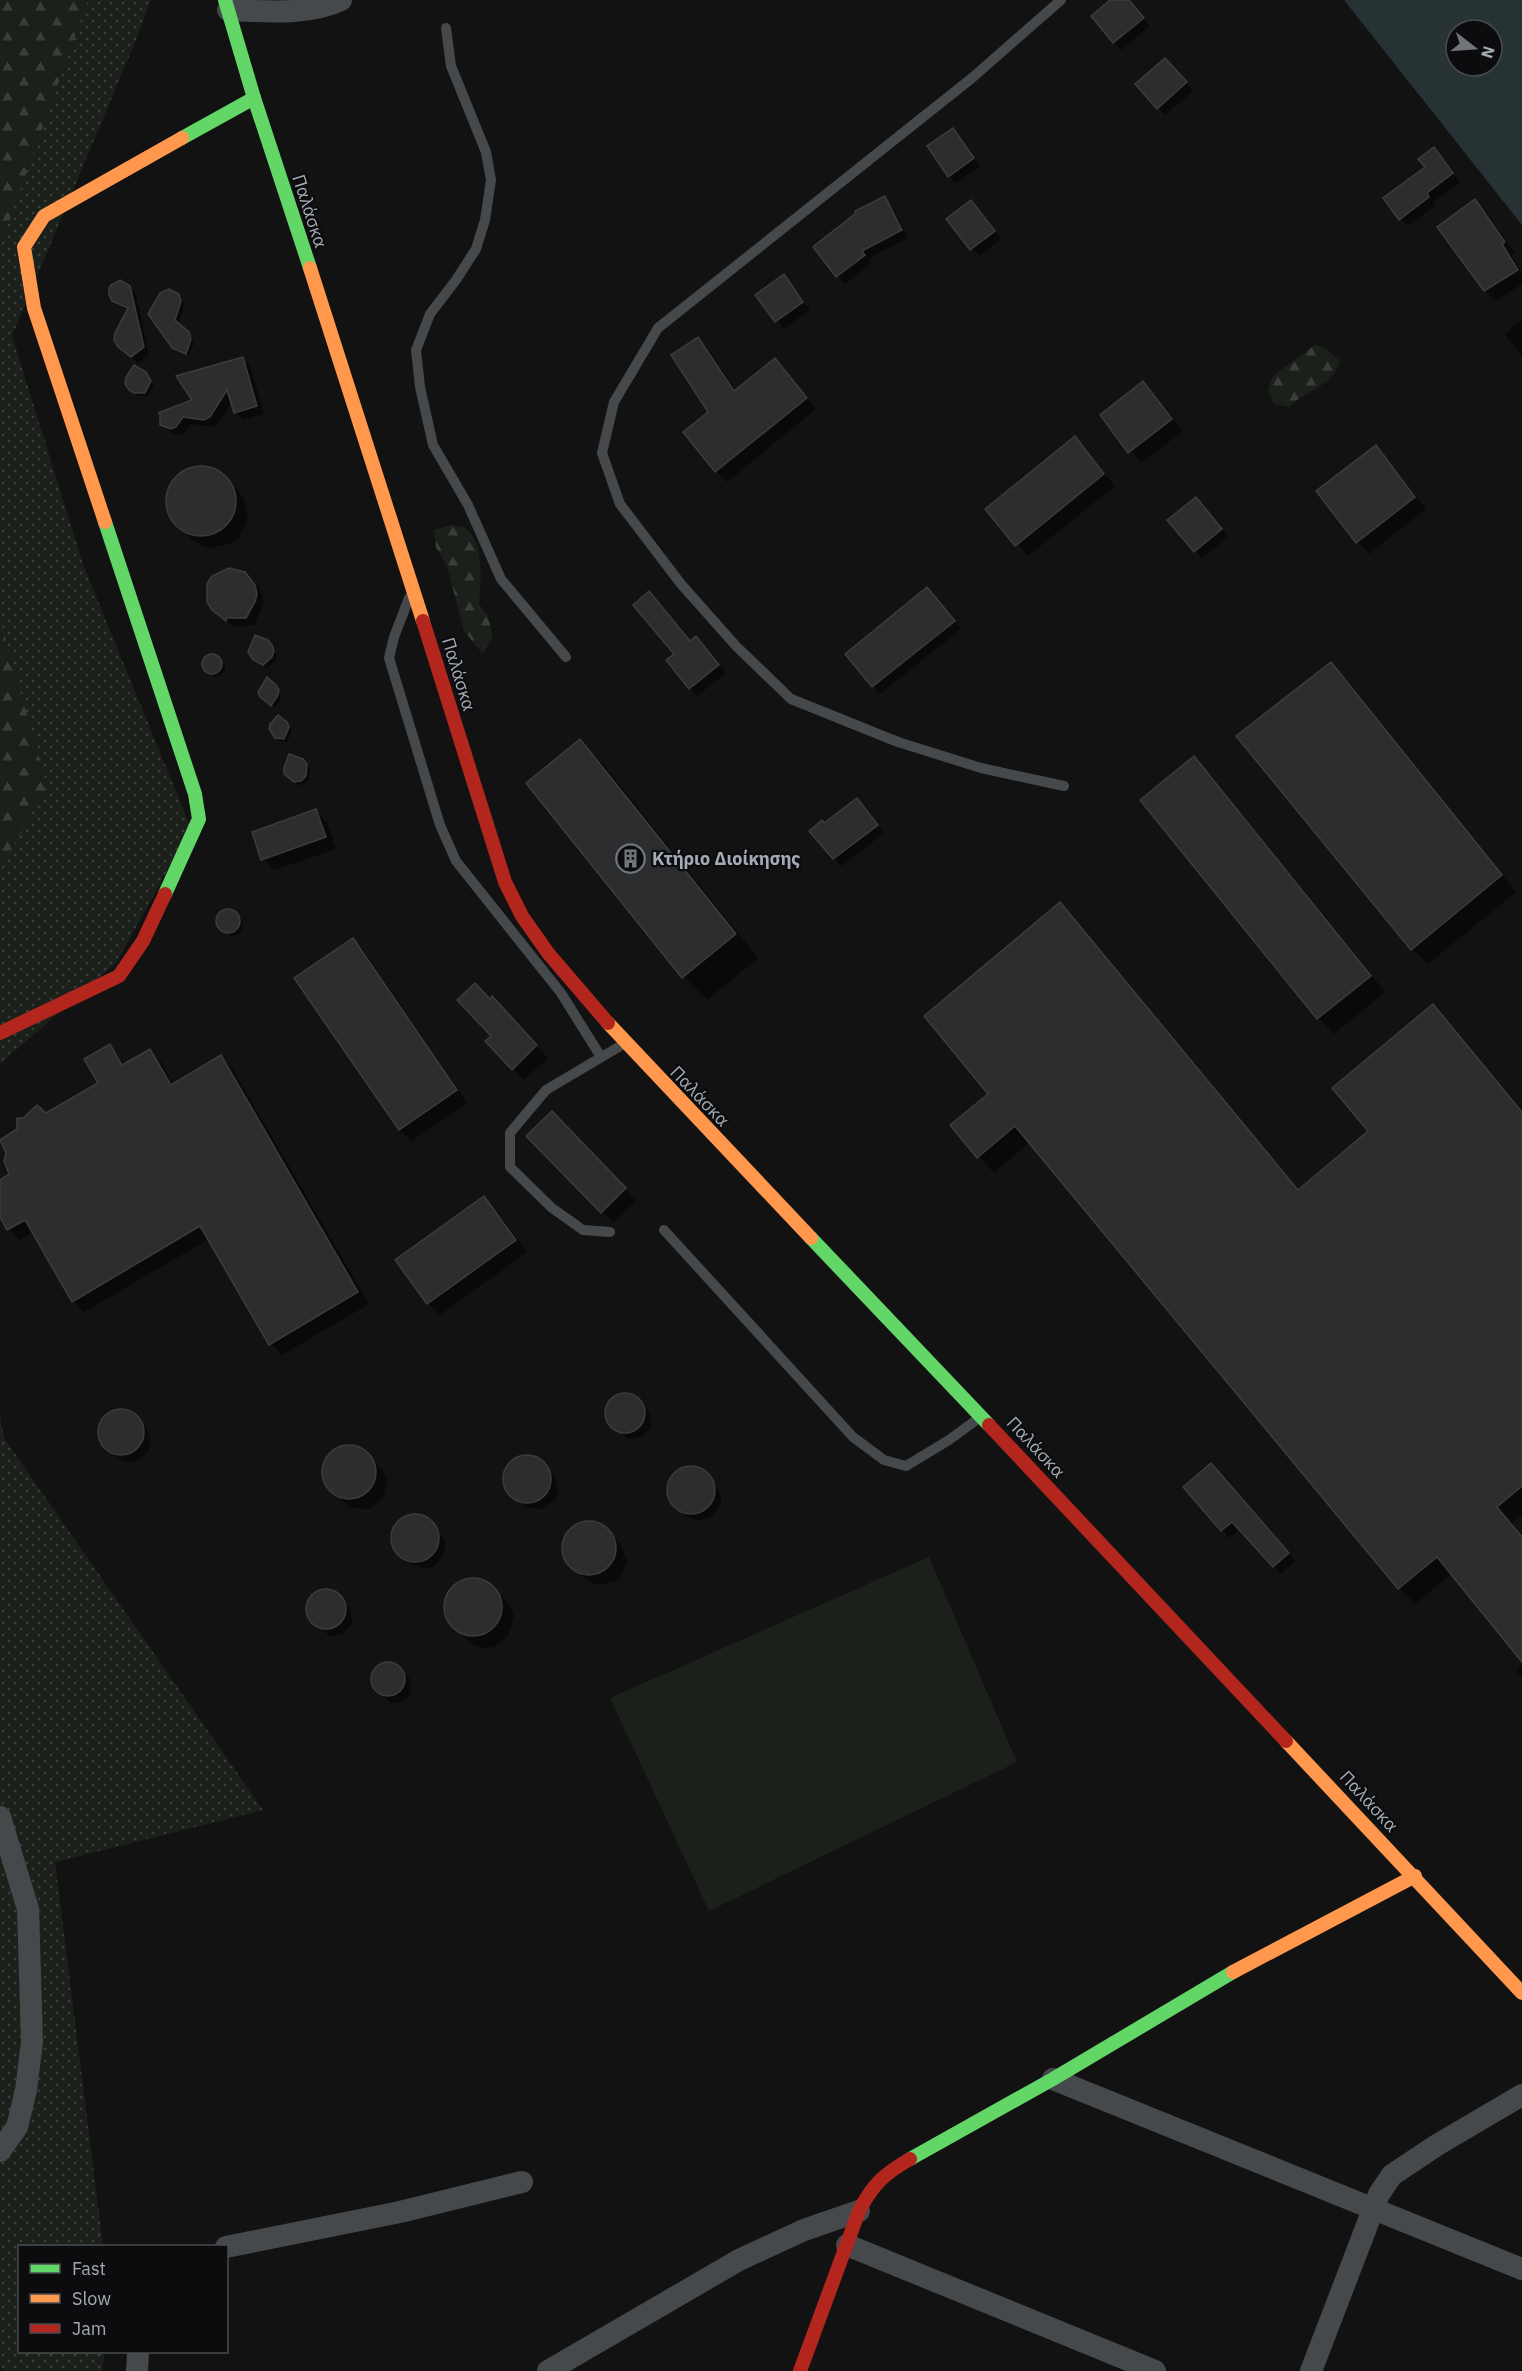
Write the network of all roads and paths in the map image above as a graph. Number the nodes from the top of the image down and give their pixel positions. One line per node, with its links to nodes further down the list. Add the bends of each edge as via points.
1 (341, 0): 3 (street, via 326,7 280,12)
2 (1061, 0): 8 (lane, via 972,78 658,328 614,402 602,453 620,504 697,602 791,699 898,742 981,768)
3 (227, 5): 5 (street, Παλάσκα)
4 (446, 28): 7 (lane, via 451,66 486,152 491,180 476,249 430,314 416,350 420,387 433,445 468,504 501,579)
5 (254, 98): 6 (street, Παλάσκα); 9 (street, via 44,216 24,248 34,308 195,794 199,819 143,941 119,976)
6 (413, 588): 10 (street, Παλάσκα, via 505,882 522,916 548,953); 11 (lane, via 389,658 440,825 456,861 561,993)
7 (566, 657)
8 (1064, 786)
9 (0, 1033)
10 (625, 1043): 11 (lane); 14 (street, Παλάσκα)
11 (601, 1057): 13 (lane, via 546,1090 510,1133 510,1167 552,1208 583,1230)
12 (664, 1230): 14 (lane, via 853,1437 884,1460 906,1466)
13 (610, 1232)
14 (981, 1416): 16 (street, Παλάσκα)
15 (0, 1817): 20 (street, via 28,1909 32,2042 27,2090 16,2127)
16 (1415, 1876): 17 (street, Παλάσκα); 18 (street, via 1231,1973)
17 (1522, 1993)
18 (1053, 2079): 22 (street); 23 (street, via 887,2172 869,2191)
19 (1522, 2095): 22 (street, via 1392,2175 1379,2193)
20 (0, 2151)
21 (522, 2182): 25 (street, via 400,2212)
22 (1374, 2210): 26 (street); 32 (street)
23 (859, 2211): 24 (street); 29 (street, via 804,2230 739,2260)
24 (847, 2245): 30 (street); 31 (street)
25 (228, 2247)
26 (1522, 2269)
27 (138, 2353): 28 (street)
28 (137, 2371)
29 (548, 2371)
30 (800, 2371)
31 (1155, 2371)
32 (1311, 2371)

